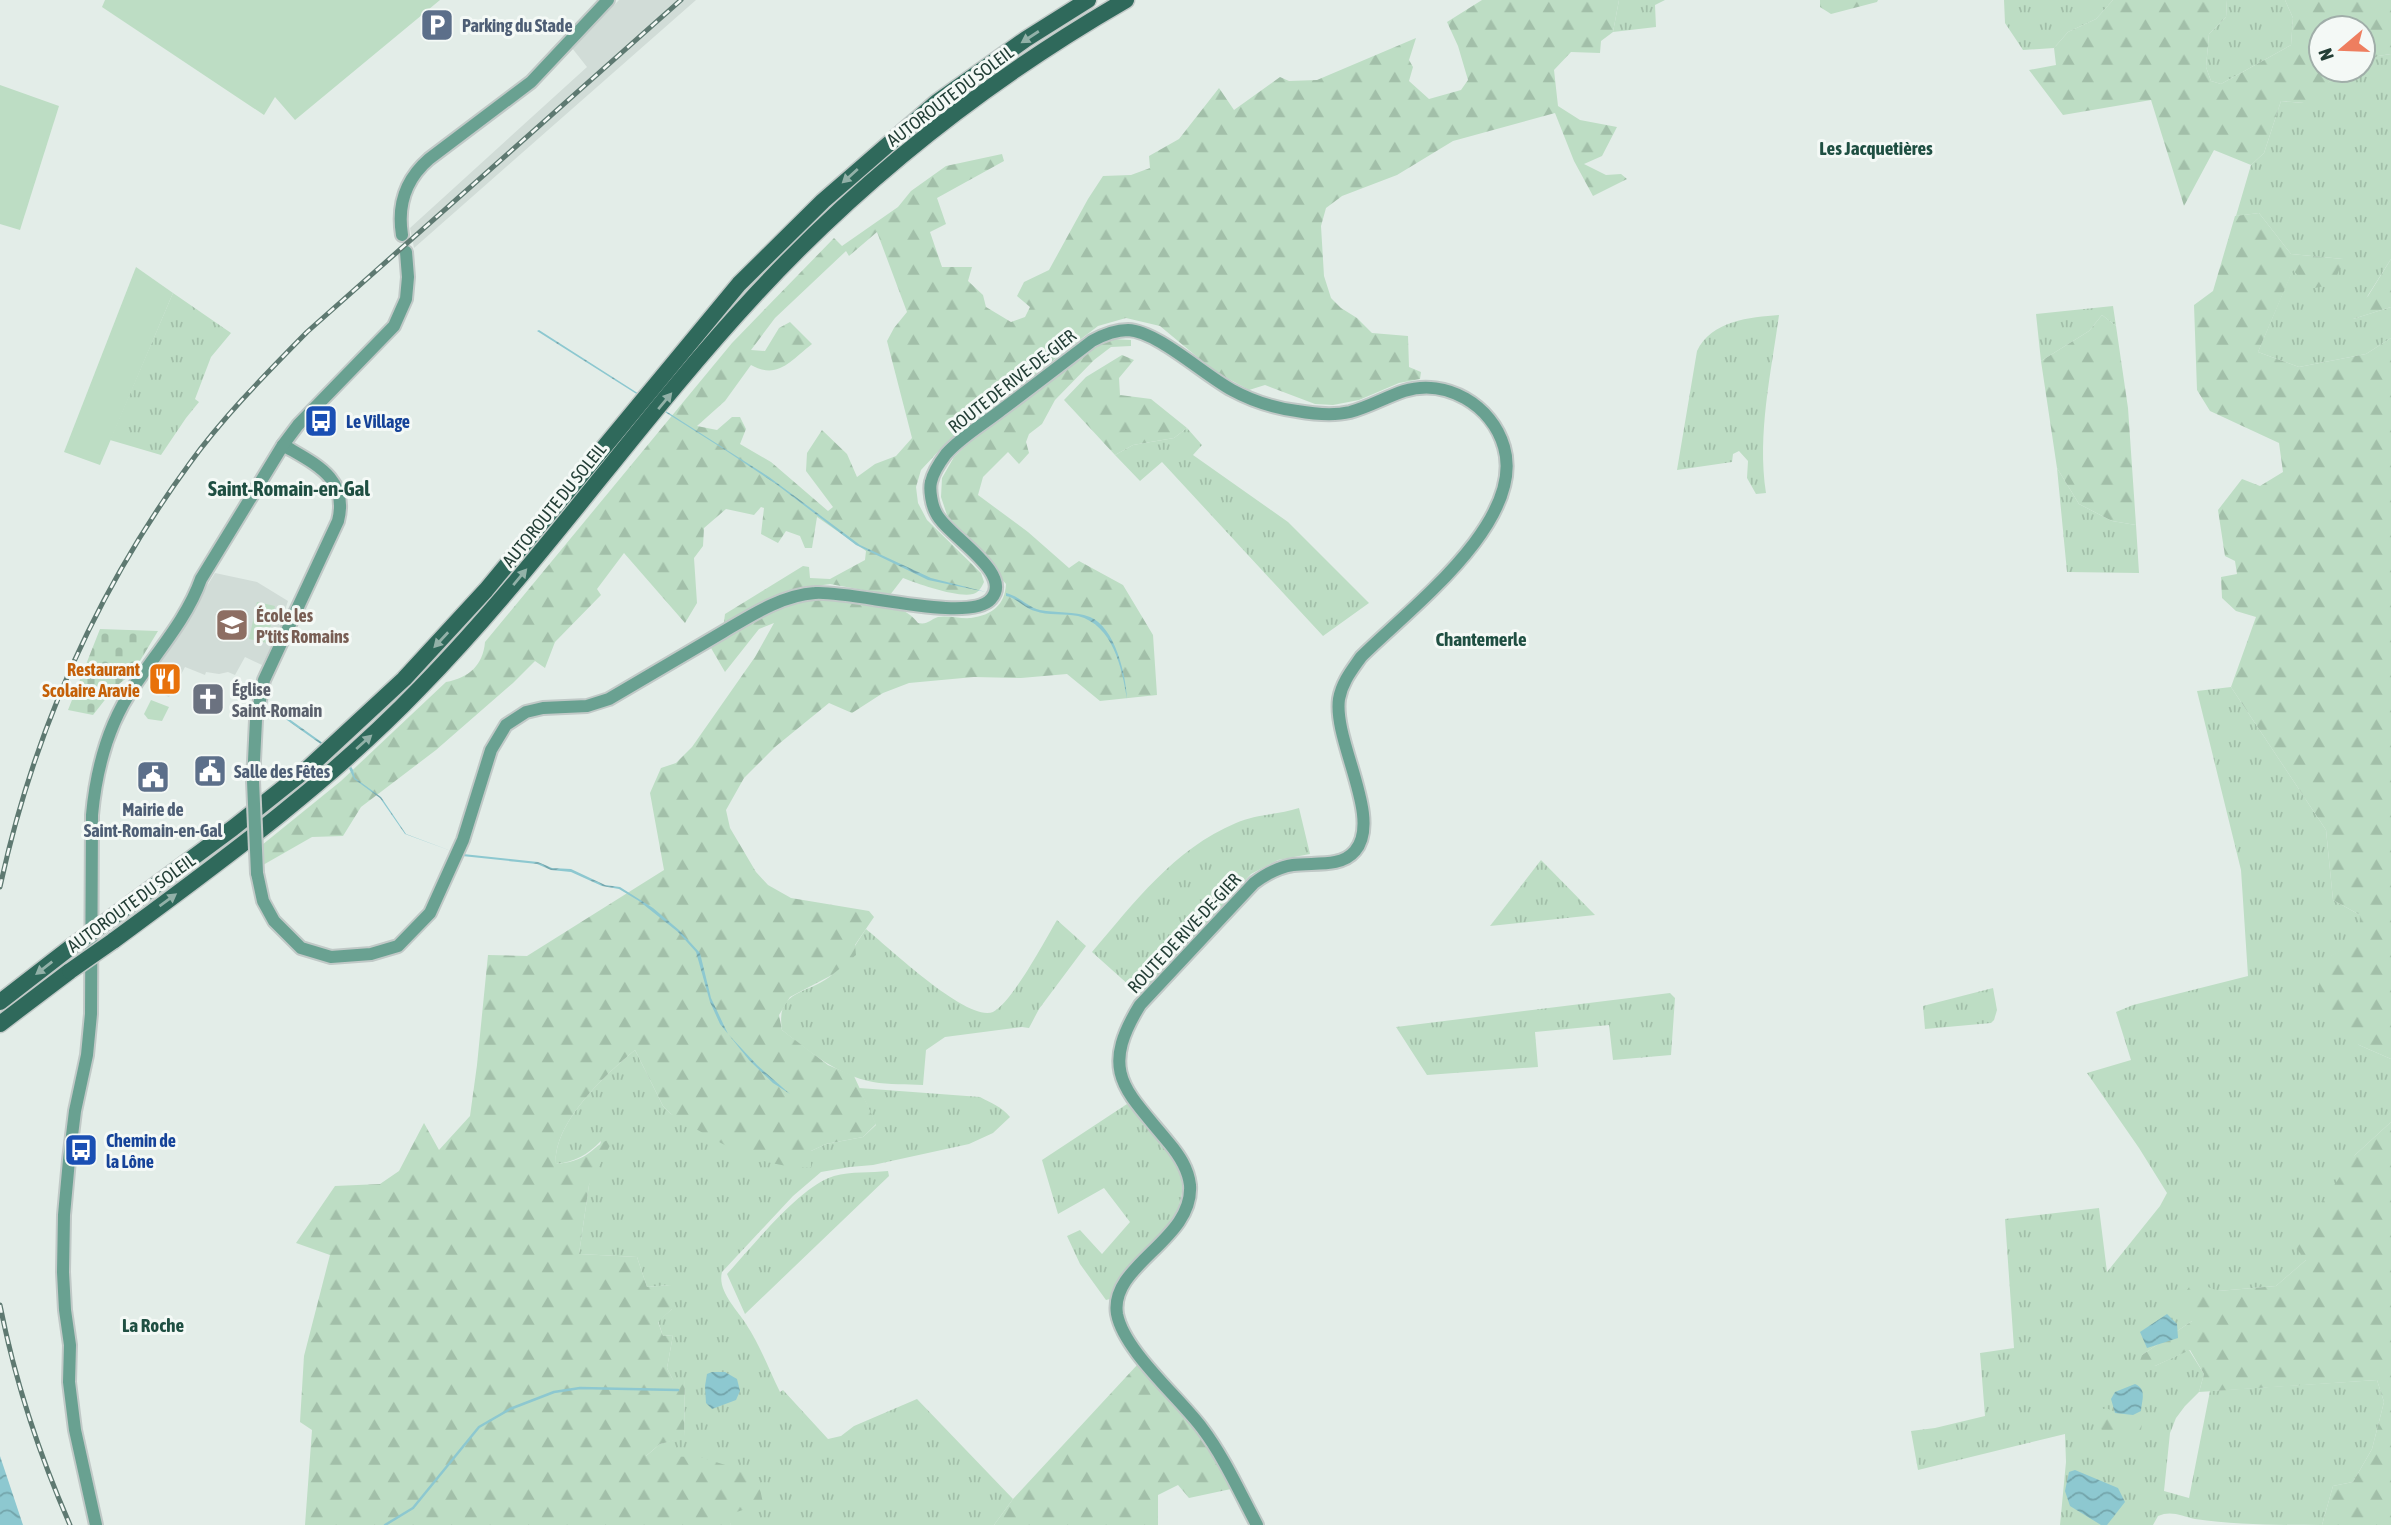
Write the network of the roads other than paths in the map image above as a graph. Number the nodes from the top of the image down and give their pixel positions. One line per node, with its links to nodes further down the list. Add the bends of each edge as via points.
1 (608, 0): 4 (main road, via 520,92 415,173 402,202)
2 (1088, 0): 7 (highway, AUTOROUTE DU SOLEIL, one-way to 7, bridge, via 937,102 822,201 730,294 486,590 404,679 307,769)
3 (1126, 0): 8 (highway, AUTOROUTE DU SOLEIL, one-way to 3, bridge, via 243,844 319,783 419,690 500,602 755,295 860,192 1038,53)
4 (402, 234)
5 (407, 258): 6 (main road, via 406,299 394,327 308,413)
6 (284, 445): 9 (main road, via 120,711 94,786 90,1014 69,1160 64,1272 75,1430); 10 (main road, ROUTE DE RIVE-DE-GIER, bridge, via 334,480 341,509 264,680 256,720 253,780 257,873 263,901 274,921 301,948 331,957 398,946 430,913 463,840 491,750 506,725 526,712 587,706 609,699 744,620 797,595 841,593 963,610 989,601 997,586 993,575 936,514 931,482 946,455 960,442 1092,341 1127,330 1142,333 1233,391 1279,409 1348,412 1404,391 1436,388 1467,398 1482,411 1505,450 1504,488 1494,513 1466,555 1361,657 1342,688 1341,735 1364,815 1354,853 1335,862 1293,865 1254,883 1140,1005 1119,1050 1119,1070 1126,1089 1181,1158 1190,1191 1175,1228 1123,1286 1117,1313 1134,1349 1203,1429)
7 (0, 1002)
8 (0, 1024)
9 (96, 1525)
10 (1257, 1525)

